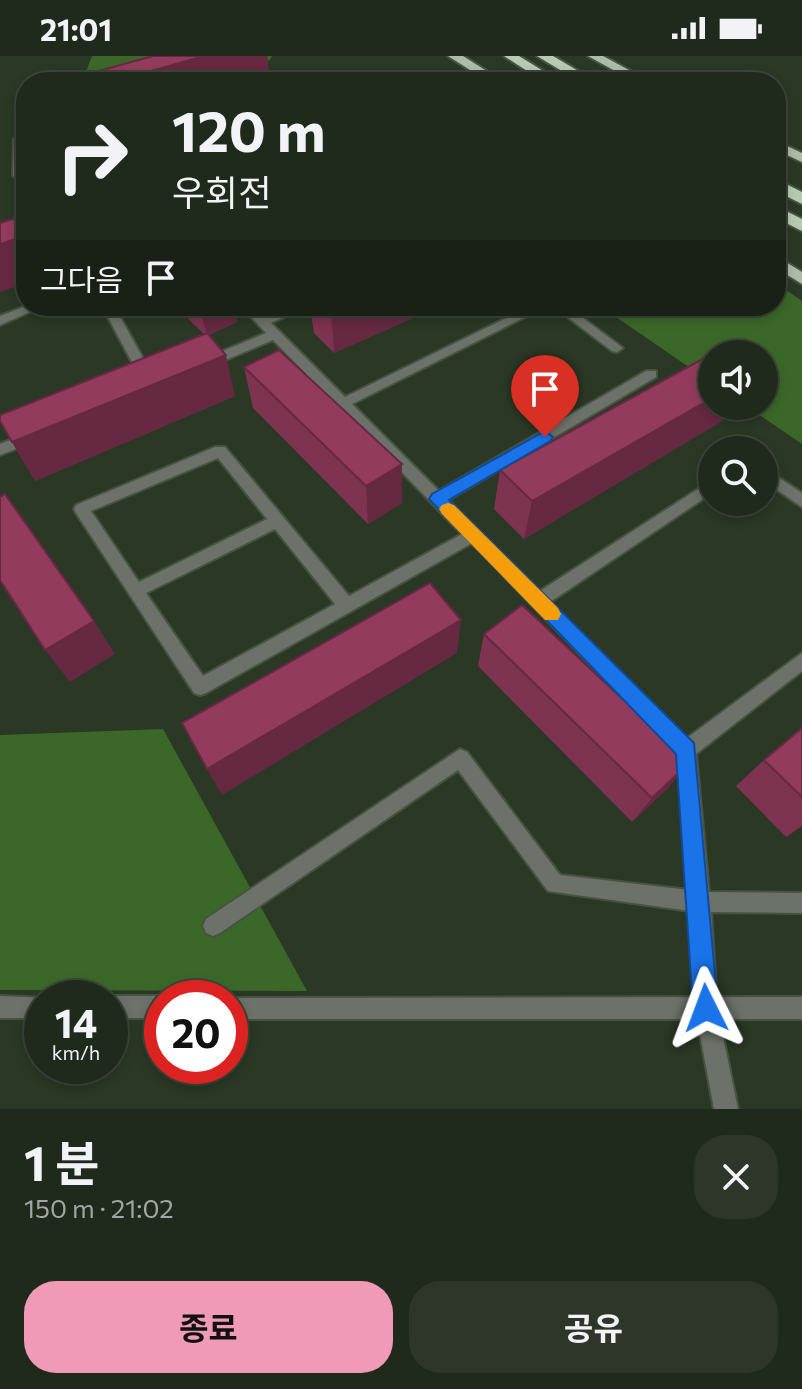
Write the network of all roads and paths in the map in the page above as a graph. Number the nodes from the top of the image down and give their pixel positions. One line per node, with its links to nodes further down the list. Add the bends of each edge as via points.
1 (454, 56): 5 (highway)
2 (510, 56): 6 (highway)
3 (544, 56): 7 (highway)
4 (598, 59): 8 (highway)
5 (481, 72)
6 (537, 72)
7 (572, 72)
8 (625, 72)
9 (114, 316): 18 (street, via 158,384)
10 (257, 316): 14 (street)
11 (287, 316): 14 (street)
12 (521, 316): 19 (street)
13 (573, 316): 15 (street)
14 (268, 328): 16 (street); 19 (street)
15 (617, 348)
16 (192, 369)
17 (651, 374): 24 (street)
18 (138, 392)
19 (343, 403): 24 (street)
20 (41, 433): 21 (street)
21 (0, 450)
22 (778, 483): 25 (street)
23 (698, 495): 29 (street)
24 (438, 499): 27 (street)
25 (802, 501)
26 (277, 521): 28 (street); 28 (street, via 220,451 81,509); 30 (street)
27 (473, 535): 29 (street); 30 (street)
28 (136, 591): 30 (street, via 200,687)
29 (538, 601): 32 (street)
30 (346, 605)
31 (802, 661): 32 (street)
32 (686, 750): 33 (street)
33 (700, 902): 34 (street); 35 (street, via 555,884 460,758); 39 (street)
34 (802, 903)
35 (213, 926)
36 (0, 1007): 37 (street)
37 (24, 1007)
38 (248, 1008): 39 (street)
39 (706, 1008): 40 (street); 41 (street)
40 (802, 1008)
41 (726, 1109)

